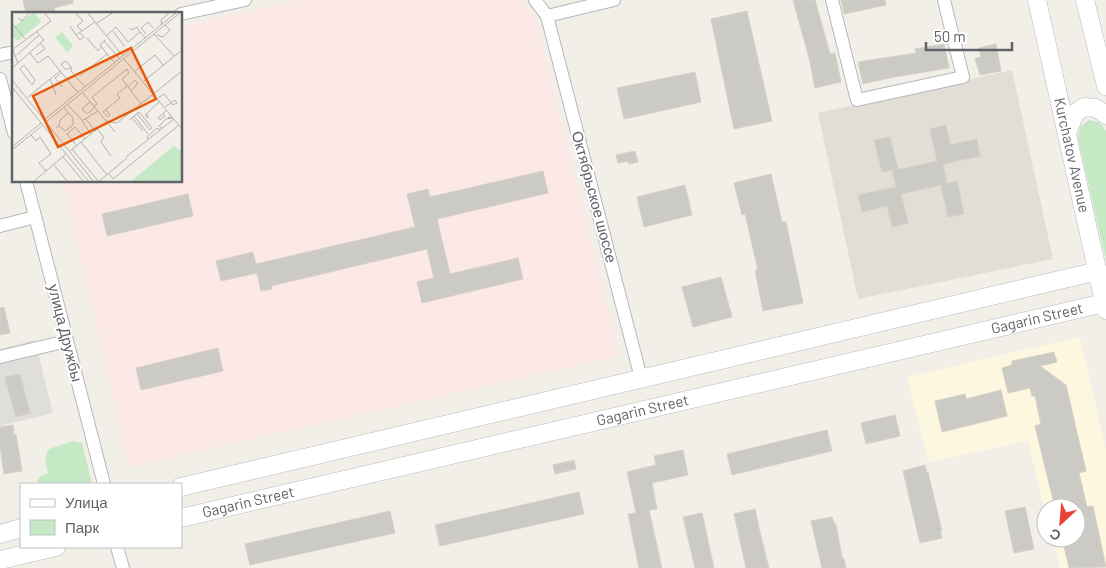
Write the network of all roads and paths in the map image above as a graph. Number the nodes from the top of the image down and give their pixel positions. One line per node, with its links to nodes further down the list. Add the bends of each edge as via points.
1 (245, 0): 8 (street)
2 (535, 0): 9 (street, Октябрьское шоссе)
3 (614, 0): 9 (street)
4 (832, 0): 5 (street, via 857,100 962,77)
5 (944, 0)
6 (1037, 0): 14 (street, Kurchatov Avenue)
7 (1085, 0): 11 (street)
8 (182, 14)
9 (547, 16): 22 (street, Октябрьское шоссе)
10 (0, 79): 13 (street)
11 (1106, 86)
12 (1106, 114): 14 (street, via 1096,108 1084,107 1075,113)
13 (12, 125)
14 (1067, 133): 18 (street, Kurchatov Avenue)
15 (26, 182): 16 (street, улица Дружбы)
16 (36, 217): 17 (street); 20 (street, улица Дружбы)
17 (0, 226)
18 (1098, 271): 19 (street, Kurchatov Avenue); 22 (street, Gagarin Street)
19 (1105, 306): 26 (street, Gagarin Street)
20 (67, 341): 21 (street); 24 (street, улица Дружбы)
21 (0, 357)
22 (641, 378): 23 (street, Gagarin Street)
23 (222, 477): 25 (street, Gagarin Street); 26 (street, via 238,481 243,488 242,496)
24 (104, 483)
25 (182, 487)
26 (234, 506): 27 (street, Gagarin Street)
27 (182, 518)
28 (20, 528): 29 (street)
29 (0, 534)
30 (52, 548): 32 (street)
31 (117, 548): 33 (street)
32 (0, 560)
33 (122, 568)

